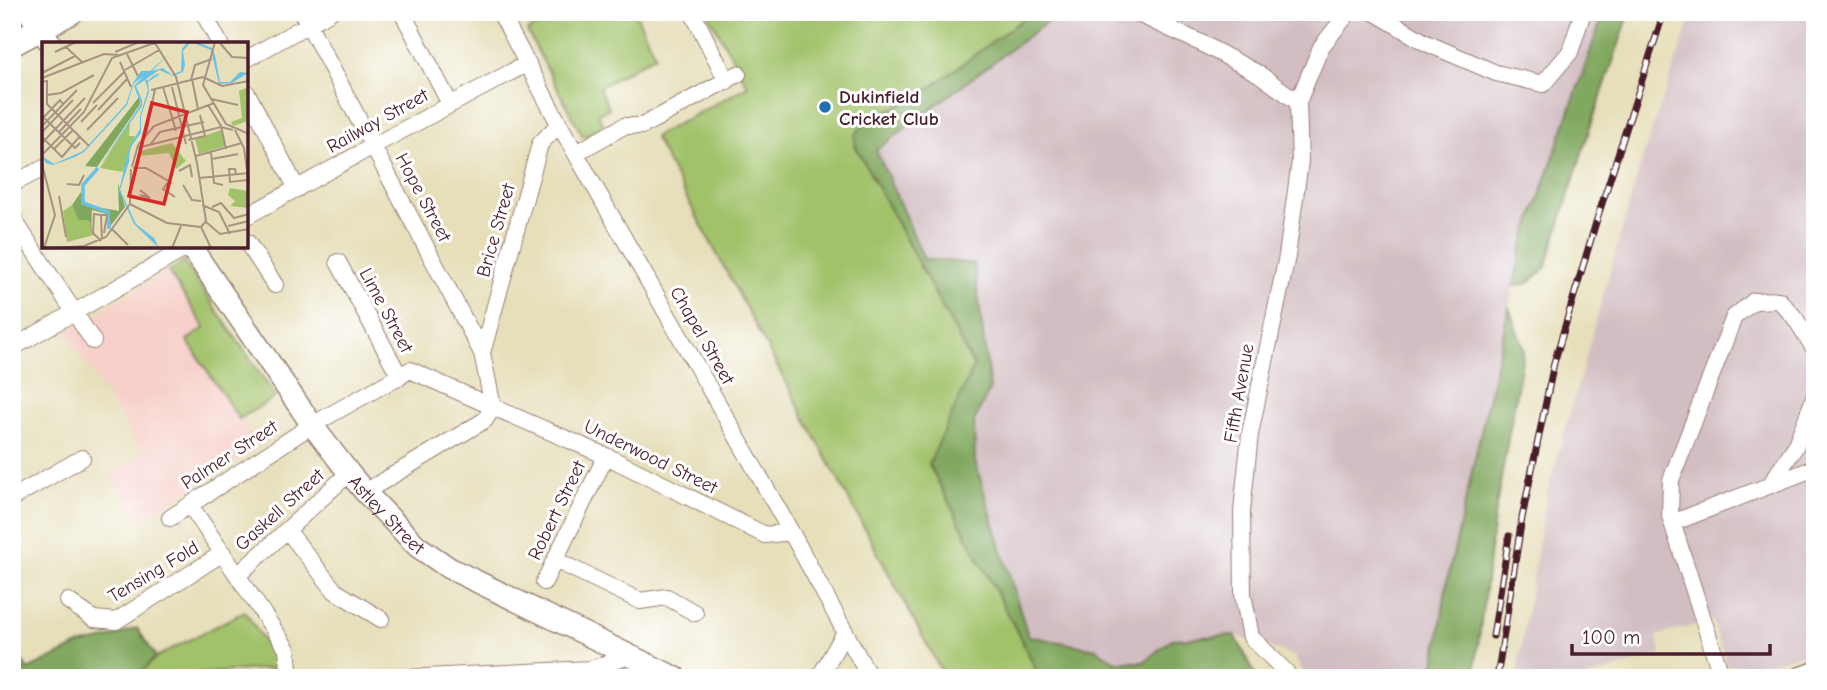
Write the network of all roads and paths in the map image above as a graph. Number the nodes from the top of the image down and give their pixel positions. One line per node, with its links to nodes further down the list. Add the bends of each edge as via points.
1 (71, 12): 12 (main road)
2 (202, 12): 13 (street)
3 (330, 12): 11 (street)
4 (402, 12): 19 (street)
5 (500, 12): 16 (street, Chapel Street)
6 (692, 12): 22 (street, via 732,77 642,126 624,126)
7 (1134, 12): 18 (street, via 1259,74)
8 (1349, 12): 18 (street, via 1321,47)
9 (1374, 12): 10 (street, via 1426,43 1496,74 1544,84 1570,52)
10 (1583, 12)
11 (305, 18): 15 (street); 21 (street, Hope Street)
12 (40, 28): 14 (main road)
13 (219, 42)
14 (12, 44)
15 (248, 58)
16 (528, 64): 19 (street, Railway Street); 20 (street, Chapel Street)
17 (248, 95): 25 (street)
18 (1298, 102): 69 (street, Fifth Avenue, via 1300,161 1287,256 1250,434 1241,511 1243,594 1251,637)
19 (450, 104): 21 (street, Railway Street)
20 (558, 124): 22 (street, Chapel Street); 37 (street, Brice Street, via 540,144)
21 (373, 146): 25 (street, Railway Street); 37 (street, Hope Street)
22 (576, 153): 53 (street, Chapel Street)
23 (42, 169): 24 (street)
24 (12, 184)
25 (297, 189): 26 (street, Railway Street)
26 (248, 214)
27 (12, 217): 33 (street)
28 (248, 244): 32 (street)
29 (187, 248): 33 (street)
30 (190, 248): 41 (main road, Astley Street)
31 (338, 262): 38 (street, Lime Street)
32 (275, 285)
33 (74, 312): 34 (street); 35 (street)
34 (93, 341)
35 (12, 348)
36 (1815, 350): 51 (street, via 1779,300 1754,301 1734,317 1671,480)
37 (482, 353): 40 (street, Hope Street)
38 (400, 377): 40 (street, Underwood Street, via 410,370); 41 (street, Palmer Street)
39 (1815, 396): 46 (street, via 1795,447)
40 (493, 407): 42 (street, Underwood Street); 47 (street, via 485,420)
41 (312, 425): 45 (main road, Astley Street); 49 (street, Palmer Street)
42 (606, 456): 53 (street, Underwood Street, via 765,535); 55 (street, Robert Street)
43 (82, 458): 48 (street)
44 (1815, 468): 46 (street)
45 (349, 473): 47 (main road, Astley Street); 52 (street, Gaskell Street)
46 (1770, 485): 51 (street)
47 (365, 492): 62 (main road, Astley Street, via 417,546 449,568)
48 (12, 498)
49 (190, 505): 50 (street, Palmer Street); 54 (street)
50 (170, 518)
51 (1672, 523): 70 (street)
52 (287, 530): 56 (street, Gaskell Street); 60 (street, via 335,591)
53 (792, 532): 61 (street, Chapel Street)
54 (223, 553): 56 (street); 58 (street, Tensing Fold, via 116,621 94,619)
55 (555, 560): 57 (street, Robert Street); 59 (street, via 640,601 667,597)
56 (238, 575): 64 (street, via 288,649)
57 (544, 583)
58 (68, 601)
59 (695, 613)
60 (382, 619)
61 (845, 632): 67 (street); 68 (street, Chapel Street)
62 (630, 656): 65 (street, via 590,670); 66 (main road, Astley Street)
63 (1815, 673): 71 (main road)
64 (290, 678)
65 (404, 678)
66 (676, 678)
67 (819, 678)
68 (870, 678)
69 (1289, 678)
70 (1722, 678)
71 (1800, 678)

